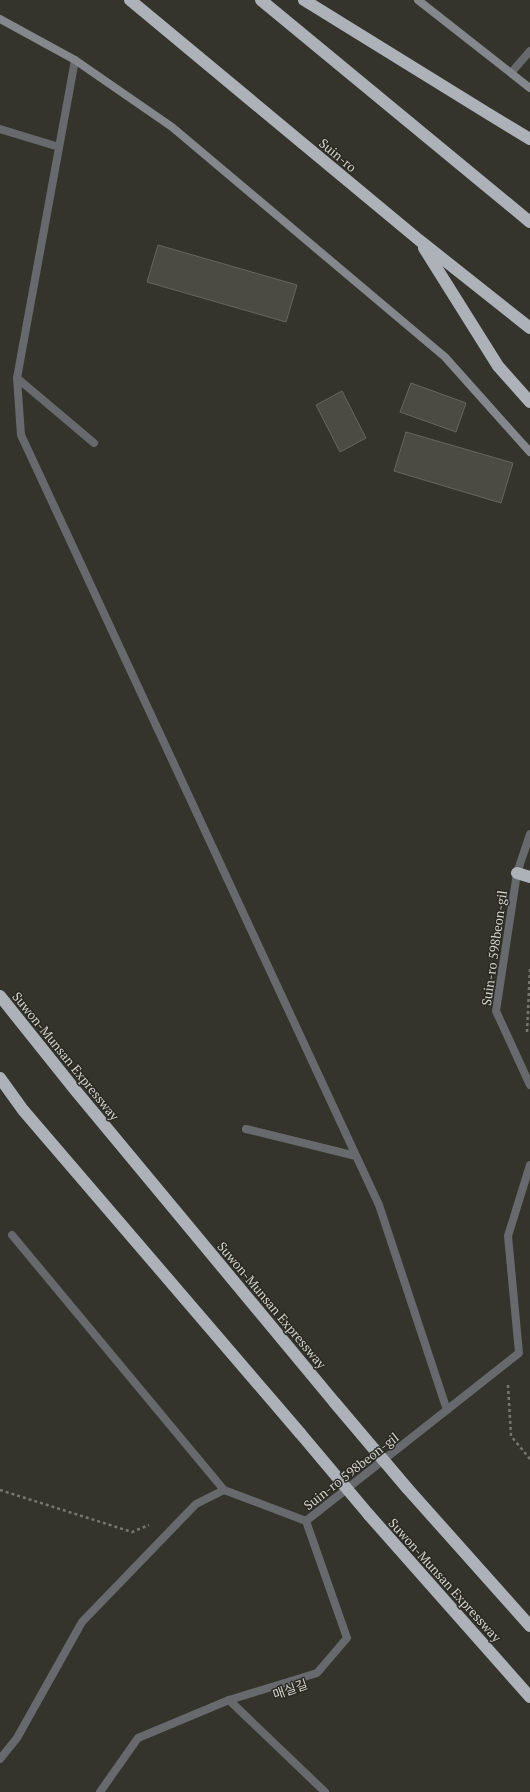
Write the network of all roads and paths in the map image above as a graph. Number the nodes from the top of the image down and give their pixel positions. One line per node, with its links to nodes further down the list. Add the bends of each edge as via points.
1 (130, 0): 14 (highway, Suin-ro)
2 (261, 0): 13 (highway)
3 (304, 0): 11 (highway, via 486,114)
4 (418, 0): 8 (street)
5 (0, 19): 7 (street)
6 (530, 51): 8 (street)
7 (74, 60): 12 (street); 19 (street, via 172,127 439,352)
8 (511, 73): 9 (street)
9 (530, 88)
10 (0, 129): 12 (street)
11 (530, 138)
12 (58, 147): 16 (street)
13 (530, 222)
14 (419, 240): 15 (highway, Suin-ro); 17 (highway, via 498,366)
15 (530, 328)
16 (17, 378): 18 (street); 29 (street, via 22,435)
17 (530, 402)
18 (94, 443)
19 (530, 452)
20 (530, 834): 21 (street, Suin-ro 598beon-gil)
21 (517, 873): 22 (highway); 27 (street, Suin-ro 598beon-gil, via 496,1011)
22 (530, 877)
23 (530, 968): 25 (path, via 527,1030)
24 (0, 996): 39 (highway, Suwon-Munsan Expressway, bridge, via 407,1488)
25 (530, 1038)
26 (0, 1078): 40 (highway, Suwon-Munsan Expressway, bridge, via 24,1110 369,1515)
27 (530, 1086)
28 (246, 1129): 29 (street)
29 (356, 1156): 33 (street, via 379,1205)
30 (530, 1165): 32 (street, Suin-ro 598beon-gil, via 508,1236 519,1353)
31 (12, 1234): 36 (street)
32 (507, 1362): 33 (street, Suin-ro 598beon-gil); 34 (path, via 511,1436)
33 (447, 1410): 37 (street, Suin-ro 598beon-gil)
34 (530, 1459)
35 (0, 1490): 38 (path, via 132,1532)
36 (224, 1490): 37 (street); 42 (street, via 196,1504 82,1622 17,1738)
37 (306, 1521): 41 (street, Suin-ro 598beon-gil, via 347,1638 317,1673)
38 (153, 1523)
39 (530, 1626)
40 (530, 1697)
41 (229, 1700): 43 (street, Suin-ro 598beon-gil, via 138,1738); 44 (street)
42 (0, 1759)
43 (100, 1792)
44 (325, 1792)

